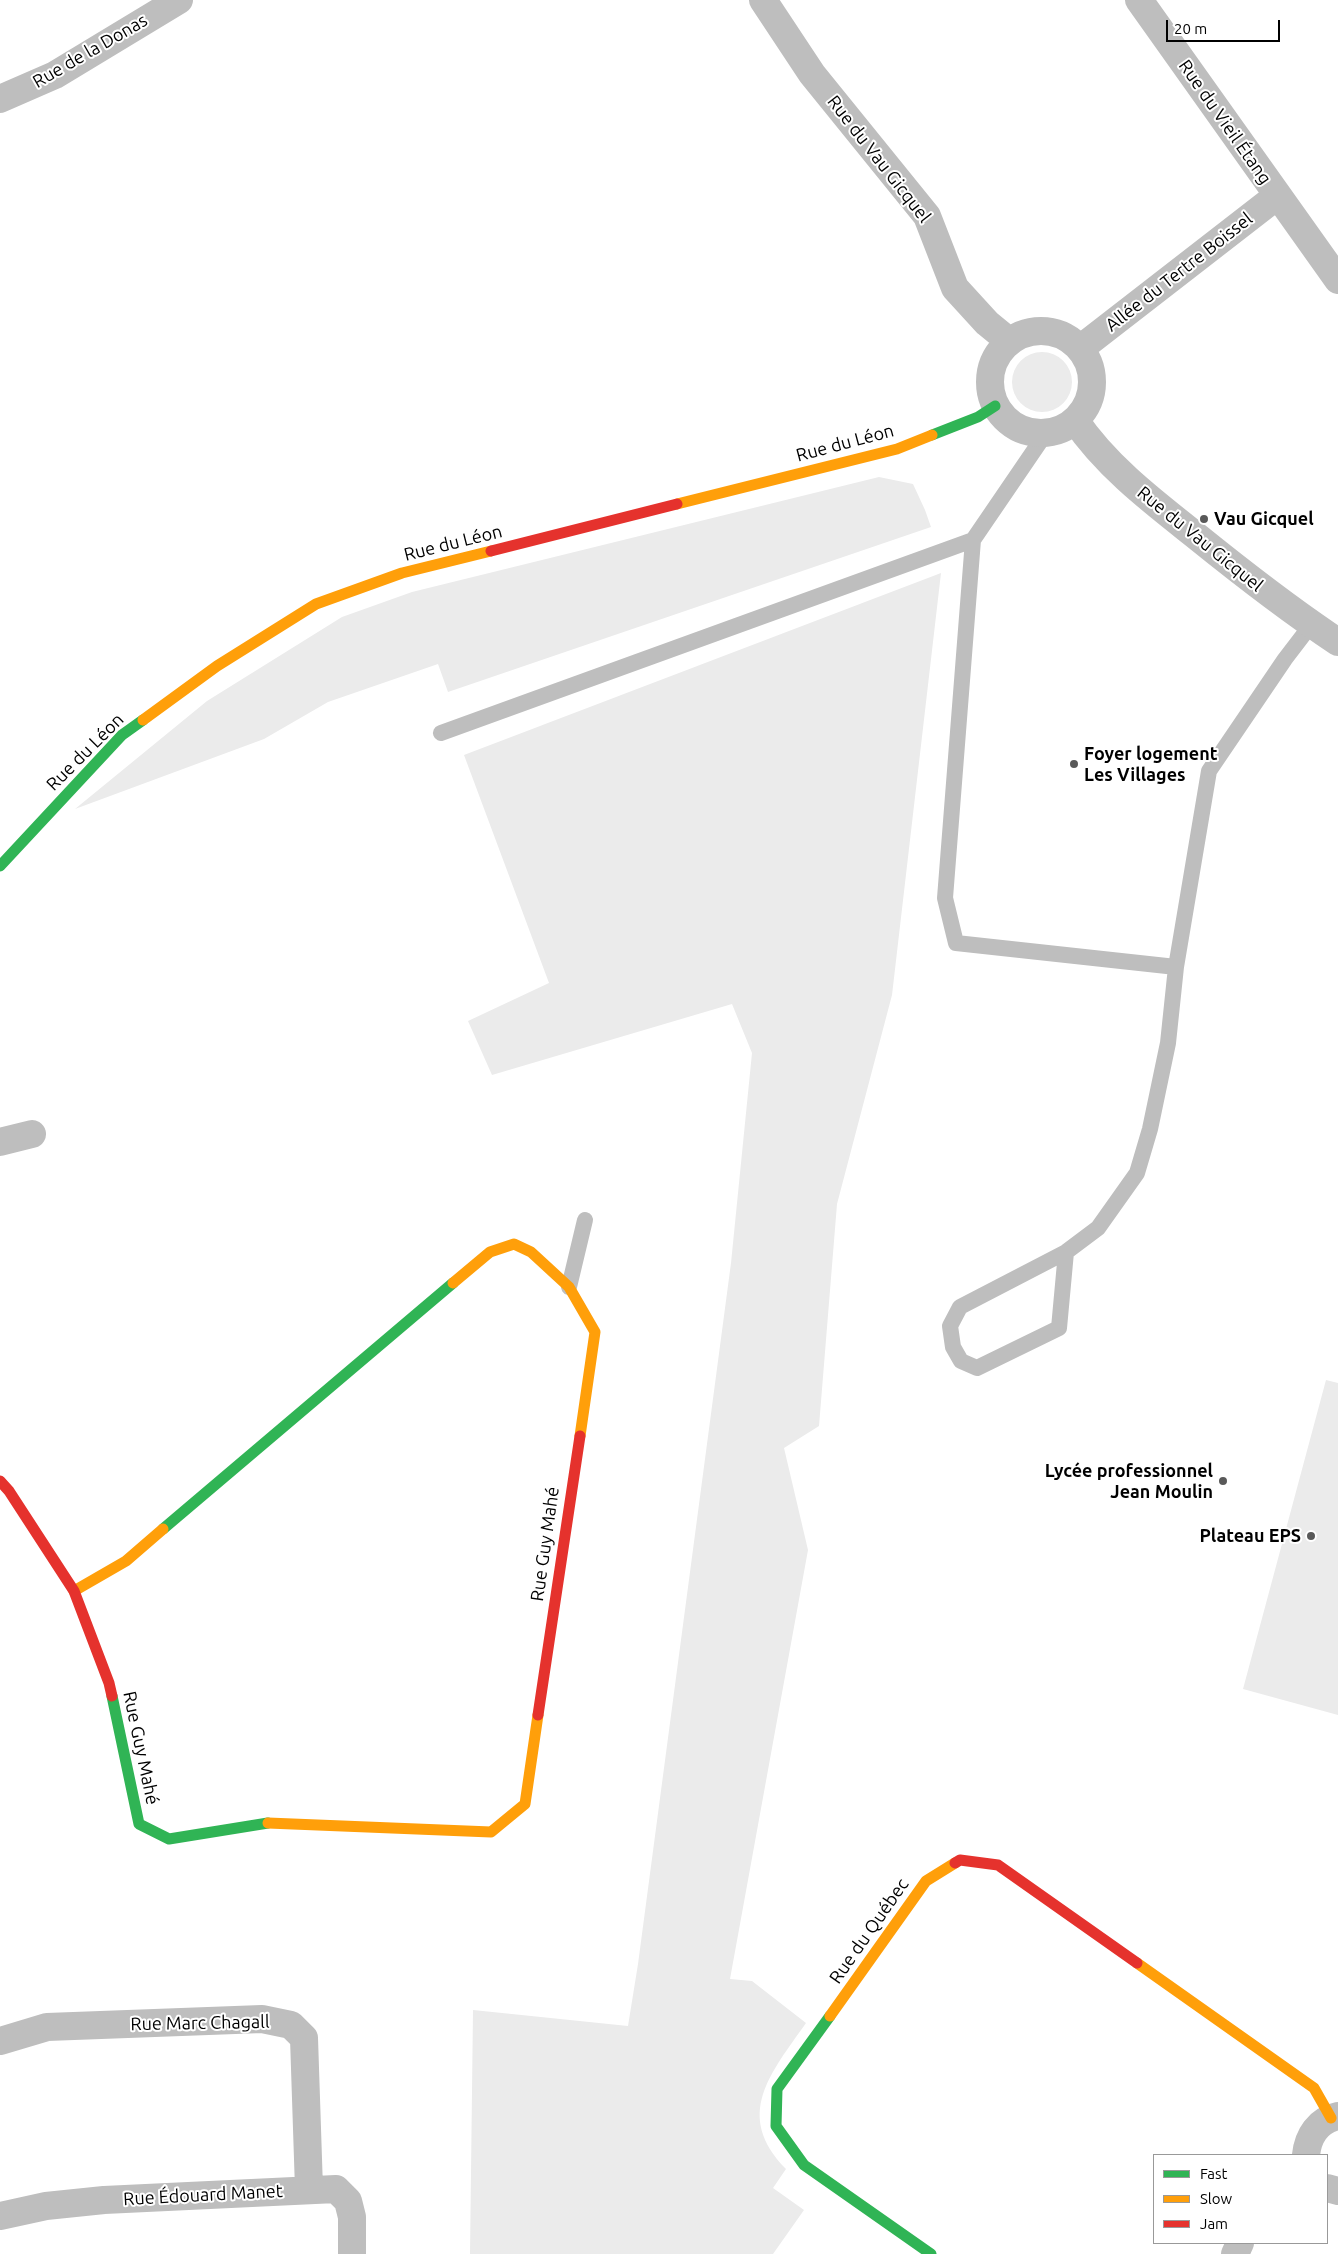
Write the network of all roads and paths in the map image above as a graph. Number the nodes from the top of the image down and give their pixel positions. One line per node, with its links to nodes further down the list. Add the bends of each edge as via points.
1 (179, 0): 4 (street, Rue de la Donas, via 55,75)
2 (763, 0): 7 (street, Rue du Vau Gicquel, via 812,74 927,216 955,288 987,323)
3 (1139, 0): 5 (street, Rue du Vieil Étang)
4 (0, 99)
5 (1277, 196): 6 (street, Rue du Vieil Étang); 8 (street, Allée du Tertre Boissel)
6 (1338, 280)
7 (1009, 341): 8 (street, via 1023,333 1040,330 1056,332); 9 (street, via 999,351 990,371 990,393)
8 (1081, 348): 10 (street, via 1089,364 1091,394)
9 (995, 406): 11 (street, via 1016,427 1031,433); 16 (street, Rue du Léon, via 978,417 897,449 402,573 316,604 217,666 122,735)
10 (1075, 420): 11 (street, via 1062,429); 13 (street, Rue du Vau Gicquel, via 1087,438 1141,492 1268,594)
11 (1046, 433): 12 (lane)
12 (973, 540): 15 (lane); 17 (lane, via 945,898 956,943)
13 (1311, 624): 14 (street, Rue du Vau Gicquel); 17 (lane, via 1209,771)
14 (1338, 642)
15 (441, 733)
16 (0, 866)
17 (1176, 966): 21 (lane, via 1168,1043 1137,1173 1098,1228)
18 (32, 1134): 19 (street)
19 (0, 1142)
20 (585, 1220): 22 (lane)
21 (1066, 1252): 21 (lane, via 1059,1328 977,1368 960,1361 953,1347 950,1326 960,1307)
22 (569, 1287): 24 (street, Rue Guy Mahé, via 531,1252 514,1244 490,1252 126,1561); 24 (street, Rue Guy Mahé, via 595,1332 525,1804 491,1832 271,1822 169,1839 140,1824 109,1683)
23 (0, 1482): 24 (street, Rue Guy Mahé)
24 (74, 1591)
25 (0, 2041): 28 (street, Rue Marc Chagall, via 47,2027 262,2019 291,2025 304,2038)
26 (1335, 2117): 27 (street, via 1320,2124 1312,2133); 31 (street, Rue du Québec, via 1314,2088 998,1865 960,1860 926,1881 777,2089 776,2126 804,2165)
27 (1306, 2154)
28 (309, 2189): 29 (street, Rue Édouard Manet, via 104,2200 46,2206); 30 (street, Rue Édouard Manet, via 336,2189 348,2201 352,2217)
29 (0, 2216)
30 (352, 2254)
31 (931, 2254)

